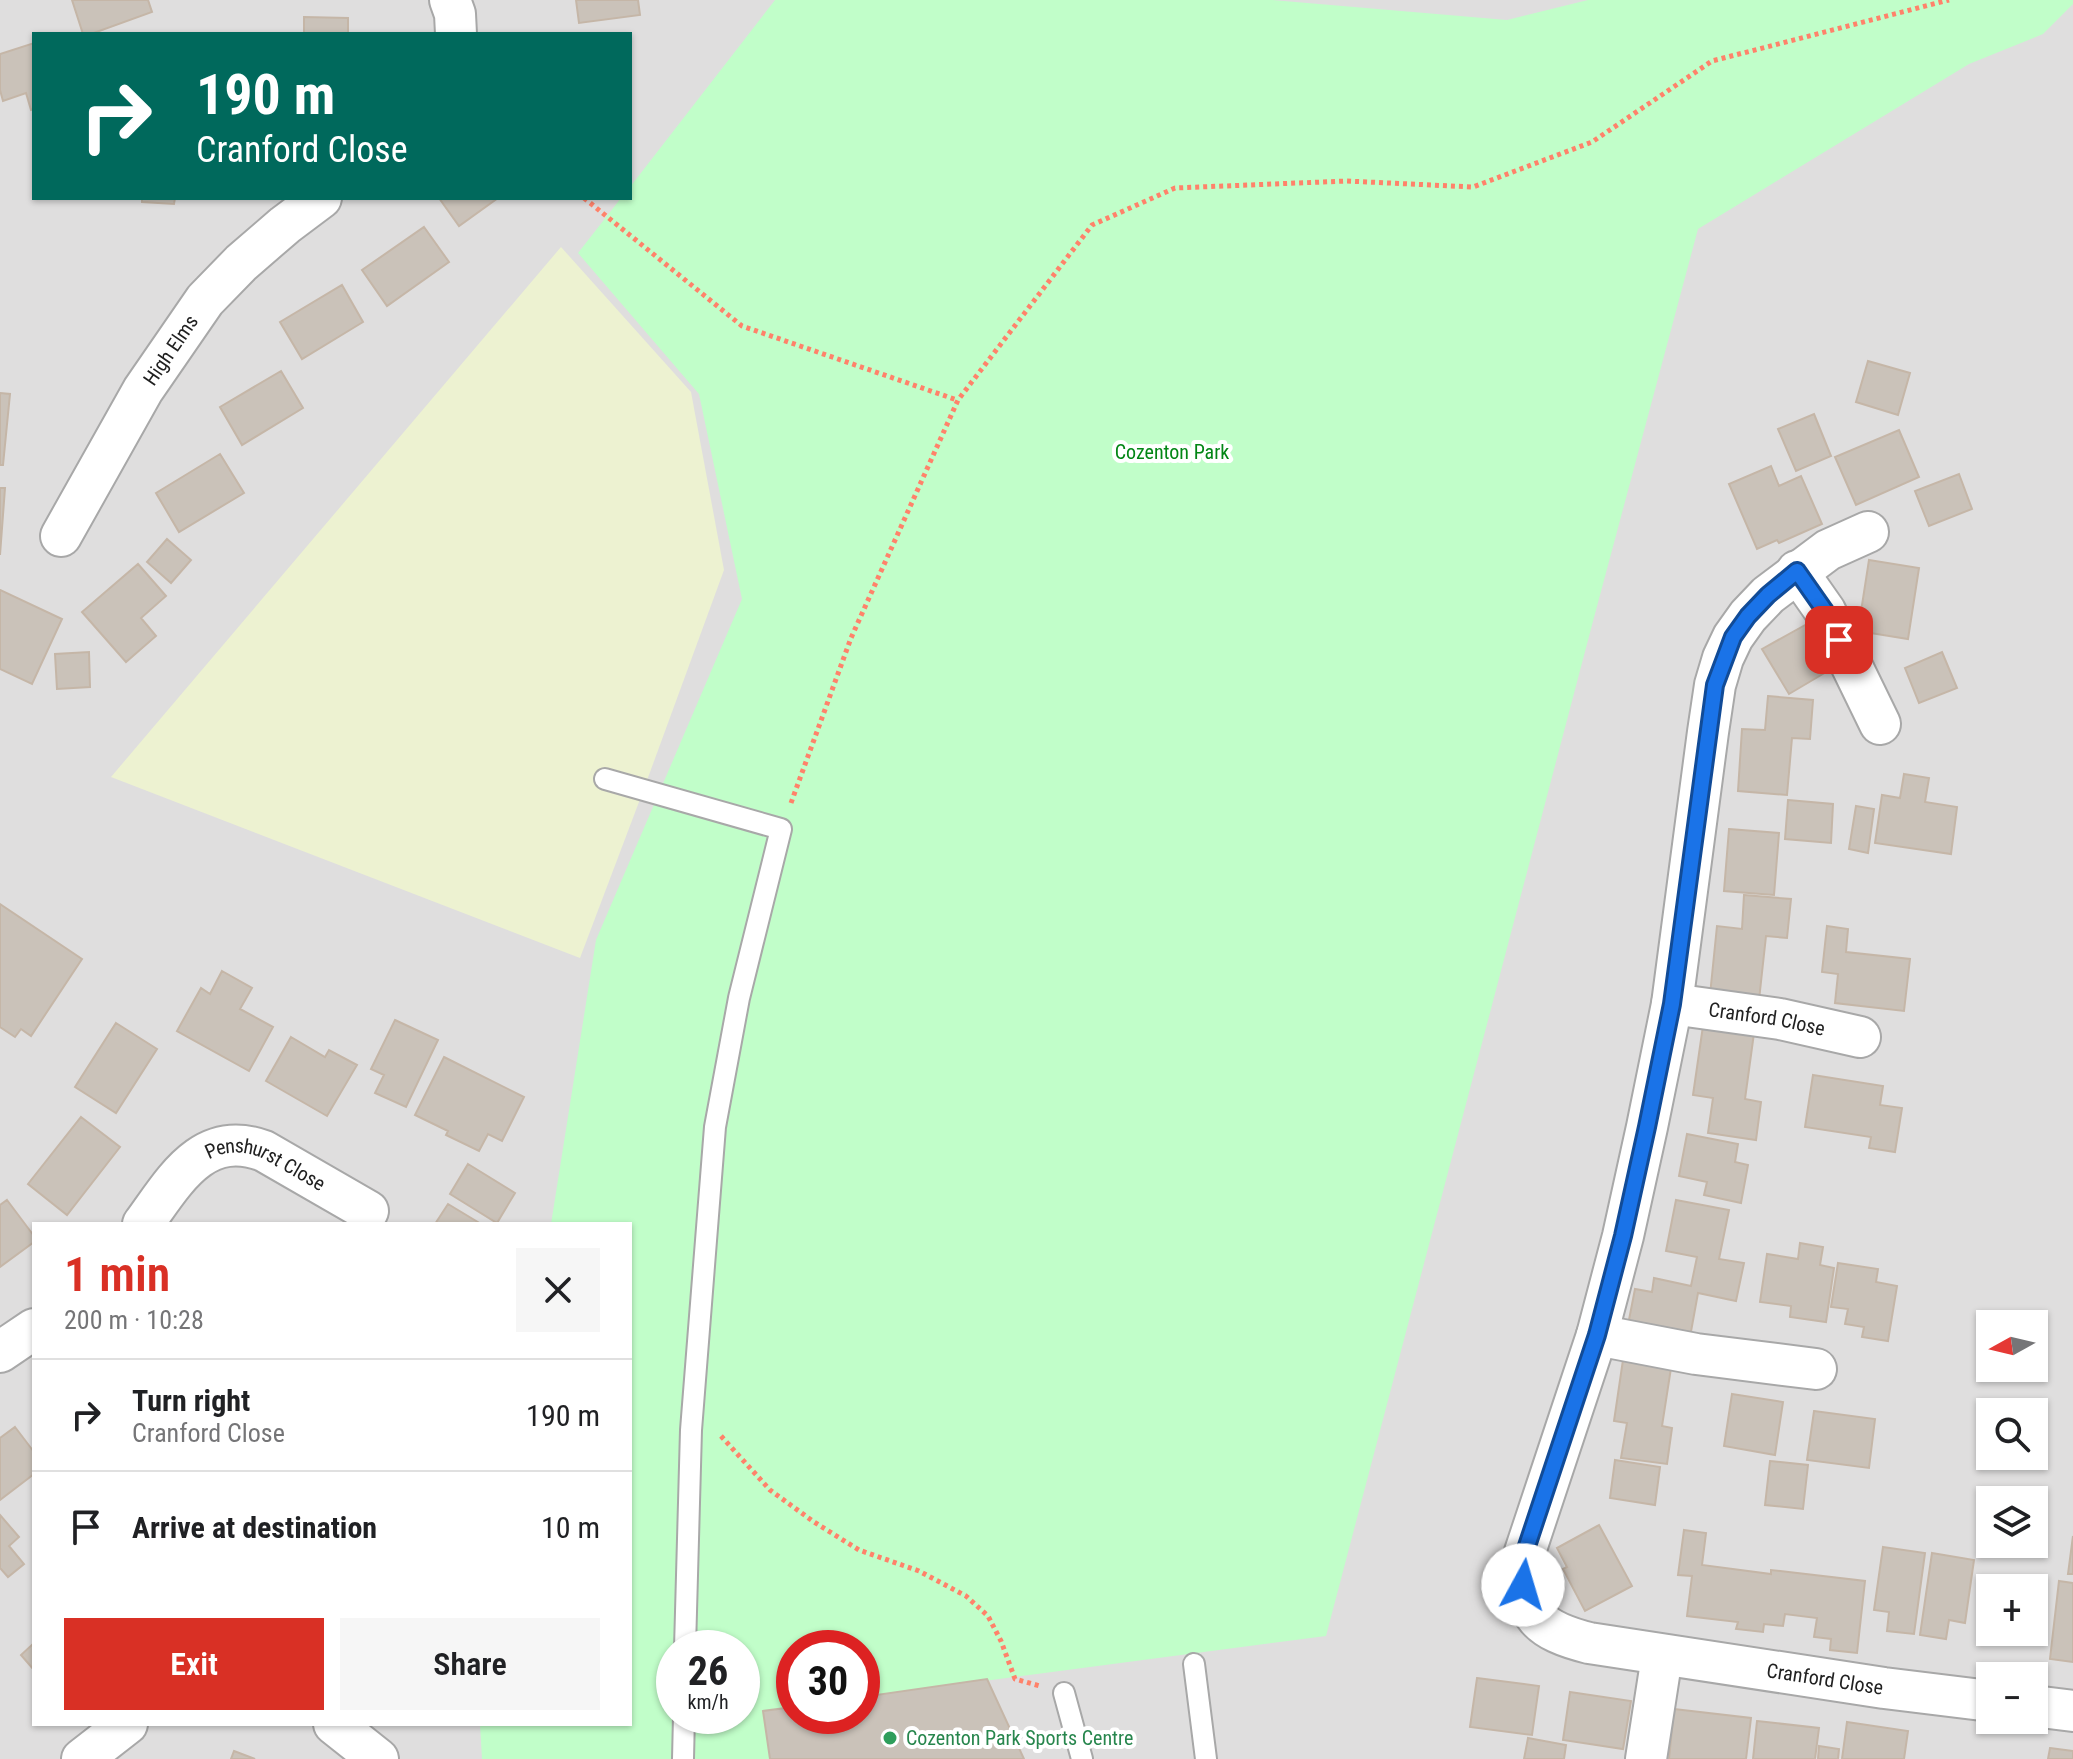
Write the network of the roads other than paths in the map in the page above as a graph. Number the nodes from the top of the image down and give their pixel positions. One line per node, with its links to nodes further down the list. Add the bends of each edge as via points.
1 (450, 0): 2 (street)
2 (456, 32)
3 (318, 200): 5 (street, High Elms, via 205,300 143,390)
4 (1868, 532): 6 (street, Cranford Close)
5 (61, 536)
6 (1797, 571): 7 (street, via 1825,611); 9 (street, Cranford Close, via 1740,626 1715,685)
7 (1880, 724)
8 (605, 779): 17 (lane, via 781,829 739,998 715,1127 693,1408)
9 (1672, 1004): 10 (street, Cranford Close); 14 (street, Cranford Close)
10 (1860, 1037)
11 (368, 1211): 12 (street, Penshurst Close, via 264,1151 228,1146 192,1161)
12 (145, 1222)
13 (32, 1330): 15 (street)
14 (1597, 1335): 16 (street); 18 (street, Cranford Close, via 1527,1542 1523,1585 1530,1609 1542,1624 1563,1636)
15 (0, 1352)
16 (1816, 1369)
17 (686, 1630)
18 (1662, 1656): 21 (street, Cranford Close); 32 (street)
19 (1194, 1664): 31 (lane)
20 (1064, 1693): 30 (lane)
21 (1976, 1699)
22 (2048, 1708): 23 (street)
23 (2073, 1711)
24 (124, 1726): 27 (street)
25 (337, 1726): 28 (street)
26 (684, 1734): 29 (lane)
27 (82, 1759)
28 (378, 1759)
29 (683, 1759)
30 (1082, 1759)
31 (1206, 1759)
32 (1646, 1759)

